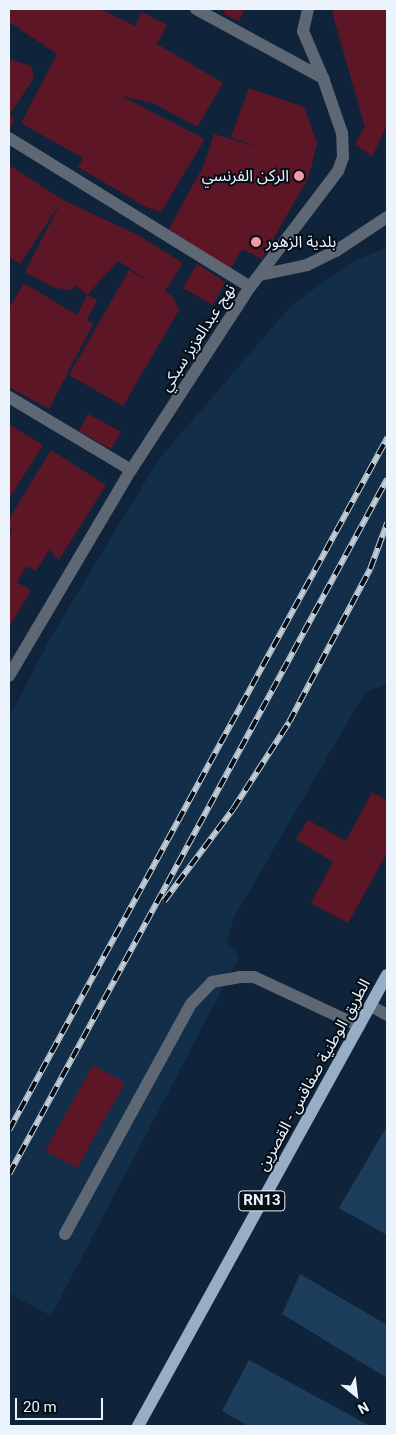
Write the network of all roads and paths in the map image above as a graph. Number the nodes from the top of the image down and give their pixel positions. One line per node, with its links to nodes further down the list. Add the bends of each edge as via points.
1 (196, 9): 3 (street)
2 (308, 9): 3 (street, نهج عبدالعزيز سبكي, via 304,31)
3 (323, 78): 6 (street, نهج عبدالعزيز سبكي, via 342,134 338,171)
4 (9, 138): 7 (street)
5 (387, 217): 6 (street, via 336,251 307,265)
6 (260, 275): 7 (street, نهج عبدالعزيز سبكي)
7 (250, 287): 9 (street, نهج عبدالعزيز سبكي)
8 (9, 397): 9 (street)
9 (131, 470): 10 (street, نهج عبدالعزيز سبكي)
10 (13, 659): 11 (street, نهج عبدالعزيز سبكي)
11 (9, 676)
12 (387, 975): 13 (main road, الطريق الوطنية صفاقس - القصرين / RN13)
13 (371, 1006): 14 (street); 15 (main road, الطريق الوطنية صفاقس - القصرين / RN13)
14 (387, 1015)
15 (359, 1026): 16 (street, via 254,977 212,982 191,1004); 17 (main road, الطريق الوطنية صفاقس - القصرين / RN13)
16 (65, 1234)
17 (138, 1426)

